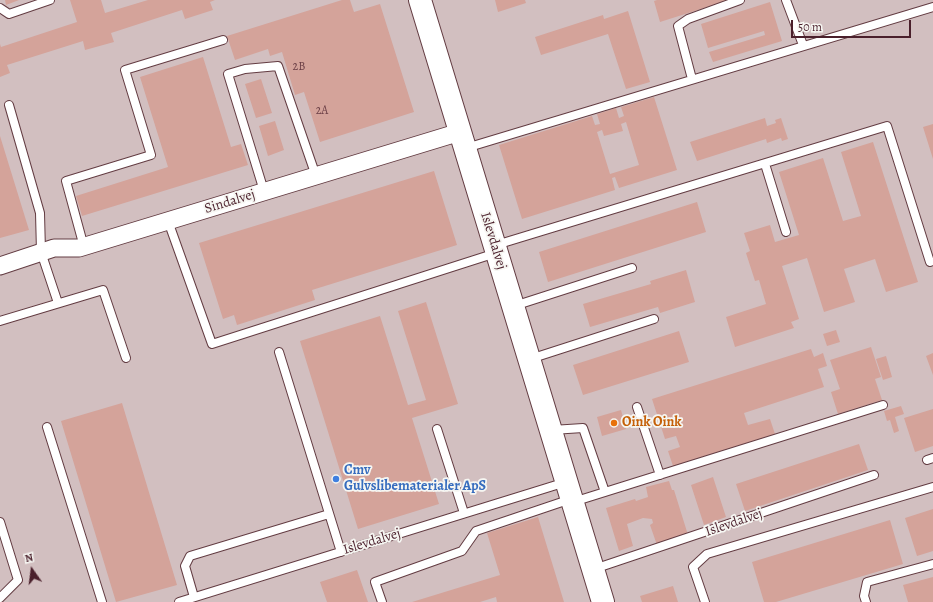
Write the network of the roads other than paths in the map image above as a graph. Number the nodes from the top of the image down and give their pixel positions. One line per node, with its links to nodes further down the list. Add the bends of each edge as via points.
1 (50, 0): 6 (lane, via 8,14)
2 (420, 0): 11 (street, Islevdalvej)
3 (740, 0): 9 (lane, via 688,19 678,26)
4 (786, 0): 8 (lane)
5 (933, 7): 8 (lane)
6 (0, 8)
7 (223, 40): 17 (lane, via 125,70 151,155 66,181)
8 (803, 45): 9 (lane)
9 (692, 79): 11 (lane)
10 (9, 105): 19 (lane, via 40,213)
11 (462, 140): 13 (street, Sindalvej); 18 (street, Islevdalvej)
12 (764, 164): 16 (lane); 18 (lane); 20 (lane, via 886,126)
13 (316, 176): 14 (street, Sindalvej); 14 (lane, via 278,66 246,69 228,74)
14 (264, 191): 15 (street, Sindalvej)
15 (168, 221): 17 (street, Sindalvej); 18 (lane, via 212,344)
16 (786, 232)
17 (84, 247): 19 (street, Sindalvej, via 54,248)
18 (495, 249): 24 (street, Islevdalvej)
19 (41, 252): 21 (street, Sindalvej); 23 (lane)
20 (930, 262)
21 (0, 266)
22 (632, 268): 24 (lane)
23 (58, 303): 26 (lane); 28 (lane, via 102,290)
24 (513, 306): 29 (street, Islevdalvej)
25 (654, 319): 29 (lane)
26 (0, 320)
27 (279, 352): 41 (lane)
28 (126, 358)
29 (529, 359): 34 (street, Islevdalvej)
30 (883, 405): 35 (lane)
31 (637, 407): 35 (lane)
32 (47, 427): 48 (lane)
33 (437, 428): 40 (lane)
34 (551, 430): 38 (lane, via 582,428); 39 (street, Islevdalvej)
35 (660, 475): 38 (lane)
36 (874, 475): 45 (lane, Islevdalvej)
37 (933, 487): 52 (lane, via 706,554 693,566)
38 (605, 492): 39 (lane)
39 (570, 494): 40 (lane, Islevdalvej); 45 (street, Islevdalvej); 50 (lane, via 476,530 462,551 375,582)
40 (464, 513): 43 (lane, Islevdalvej)
41 (328, 514): 43 (lane); 46 (lane, via 190,556 185,566)
42 (0, 522): 47 (lane, via 18,580)
43 (341, 552): 46 (lane, Islevdalvej)
44 (933, 564): 53 (lane, via 867,582 864,596)
45 (593, 570): 51 (street, Islevdalvej)
46 (194, 597): 49 (lane, Islevdalvej)
47 (0, 598)
48 (102, 602)
49 (179, 602)
50 (382, 602)
51 (602, 602)
52 (705, 602)
53 (866, 602)

